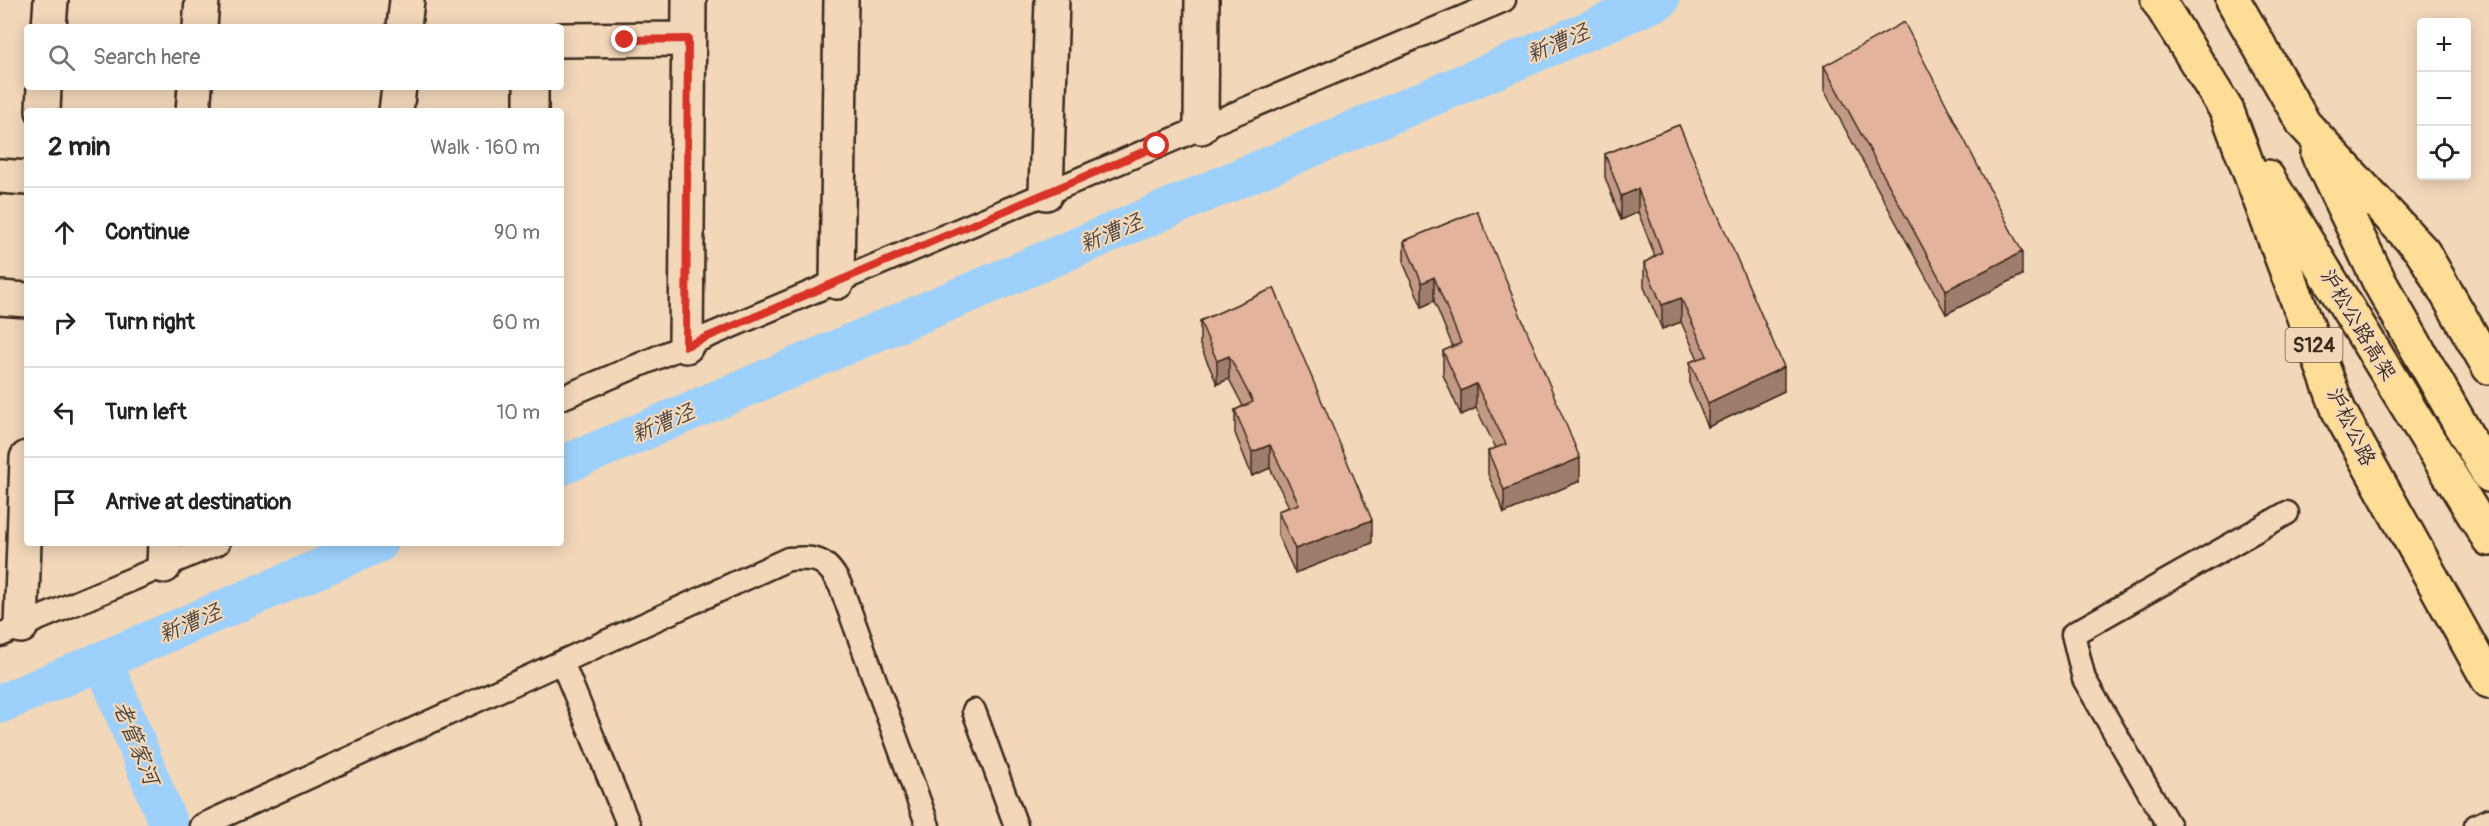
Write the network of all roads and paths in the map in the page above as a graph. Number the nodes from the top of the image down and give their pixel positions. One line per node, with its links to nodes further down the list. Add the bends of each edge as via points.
1 (51, 0): 11 (street)
2 (202, 0): 12 (street)
3 (407, 0): 13 (street)
4 (688, 0): 14 (street)
5 (841, 0): 30 (street)
6 (1052, 0): 29 (street)
7 (1202, 0): 26 (street)
8 (1504, 0): 26 (lane)
9 (2158, 0): 24 (main road, 沪松公路 / S124)
10 (2233, 0): 25 (main road)
11 (49, 24)
12 (200, 24)
13 (404, 24)
14 (688, 39): 15 (street); 33 (street)
15 (564, 40)
16 (44, 90): 20 (street)
17 (195, 90): 21 (street)
18 (399, 90): 22 (street)
19 (531, 90): 23 (street)
20 (43, 108)
21 (193, 108)
22 (396, 108)
23 (531, 108)
24 (2227, 111): 39 (main road, 沪松公路高架); 44 (main road, 沪松公路 / S124, via 2339,411)
25 (2304, 124): 34 (main road, via 2423,252); 36 (main road, 沪松公路高架, via 2380,283)
26 (1201, 128): 29 (lane)
27 (0, 176): 28 (street)
28 (24, 178)
29 (1046, 193): 30 (lane)
30 (837, 282): 33 (lane)
31 (0, 298): 32 (street)
32 (24, 300)
33 (686, 346): 35 (lane)
34 (2489, 367)
35 (564, 397)
36 (2489, 475)
37 (24, 488): 42 (street)
38 (2287, 513): 51 (lane, via 2073,634 2084,679)
39 (2489, 539)
40 (204, 546): 41 (lane)
41 (165, 554): 42 (lane)
42 (10, 630)
43 (562, 662): 47 (lane); 48 (lane); 49 (lane, via 788,559 812,557 831,568 841,587)
44 (2489, 681)
45 (974, 711): 50 (lane)
46 (2489, 820): 52 (lane)
47 (208, 823)
48 (629, 826)
49 (928, 826)
50 (1016, 826)
51 (2169, 826)
52 (2476, 826)

